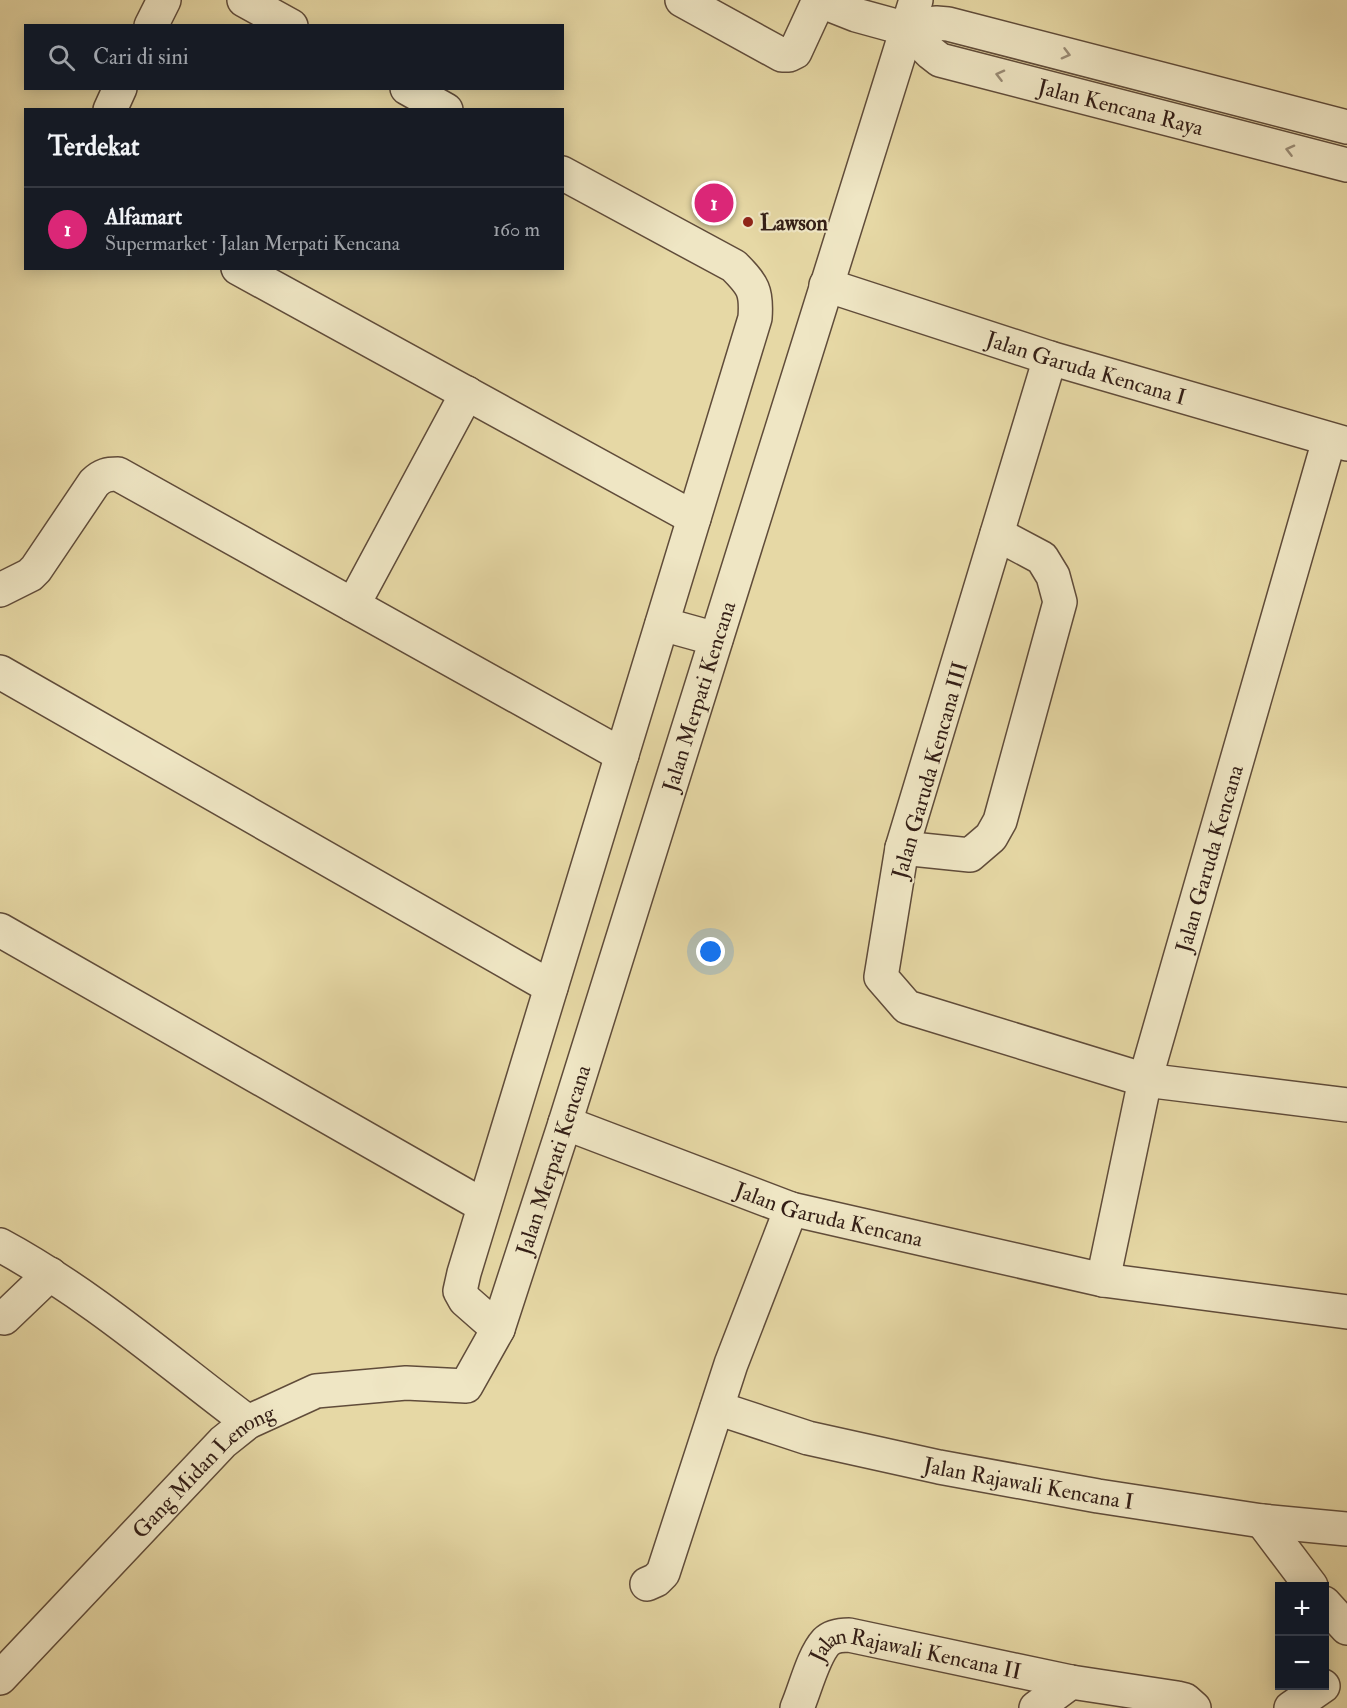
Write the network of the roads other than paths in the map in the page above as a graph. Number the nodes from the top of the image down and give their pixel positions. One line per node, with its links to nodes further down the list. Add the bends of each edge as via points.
1 (164, 0): 6 (street)
2 (244, 0): 7 (street)
3 (682, 0): 4 (street, via 782,56 795,52)
4 (819, 0): 5 (street, Jalan Kencana Raya, via 856,15)
5 (912, 15): 12 (street, Jalan Kencana Raya, one-way to 12); 13 (street, Jalan Kencana Raya, one-way to 5, via 940,60 930,53); 16 (street, Jalan Merpati Kencana)
6 (152, 24)
7 (287, 24)
8 (119, 90): 10 (street)
9 (411, 90): 11 (street)
10 (111, 108)
11 (442, 108)
12 (1347, 127)
13 (1347, 165)
14 (564, 174): 20 (street, via 734,266 748,280 756,298 755,318)
15 (242, 270): 18 (street)
16 (826, 285): 17 (street, Jalan Garuda Kencana I); 25 (street, Jalan Merpati Kencana)
17 (1050, 358): 19 (street, Jalan Garuda Kencana I); 21 (street, Jalan Garuda Kencana III)
18 (467, 393): 20 (street); 23 (street)
19 (1338, 442): 31 (street, Jalan Garuda Kencana)
20 (694, 518): 24 (street)
21 (997, 534): 28 (street, Jalan Garuda Kencana III); 28 (street, via 1042,558 1053,576 1060,602 1000,821 991,837 970,855)
22 (0, 590): 23 (street, via 36,569 100,477 118,474)
23 (353, 605): 27 (street)
24 (662, 624): 25 (street); 27 (street)
25 (716, 639): 33 (street, Jalan Merpati Kencana)
26 (0, 672): 30 (street)
27 (622, 755): 30 (street)
28 (902, 848): 31 (street, Jalan Garuda Kencana III, via 881,977 907,1007)
29 (0, 930): 34 (street)
30 (551, 987): 34 (street)
31 (1145, 1080): 32 (street); 38 (street, Jalan Garuda Kencana)
32 (1347, 1105)
33 (565, 1123): 35 (street, Jalan Garuda Kencana); 41 (street, Jalan Merpati Kencana)
34 (484, 1206): 41 (street, via 460,1291)
35 (790, 1209): 38 (street, Jalan Garuda Kencana); 43 (street)
36 (0, 1245): 37 (street)
37 (50, 1274): 40 (street, via 4,1318); 44 (street)
38 (1103, 1280): 39 (street, Jalan Garuda Kencana)
39 (1347, 1312)
40 (0, 1316)
41 (498, 1329): 42 (street, Jalan Merpati Kencana)
42 (466, 1386): 44 (street, Gang Midan Lenong, via 406,1383 316,1391)
43 (717, 1408): 45 (street, Jalan Rajawali Kencana I, via 808,1438 939,1467); 48 (street, via 663,1573)
44 (248, 1422): 52 (street, Gang Midan Lenong, via 223,1442)
45 (1262, 1521): 46 (street, Jalan Rajawali Kencana I); 47 (street)
46 (1347, 1528)
47 (1307, 1582)
48 (646, 1584)
49 (1329, 1608): 50 (street)
50 (1347, 1628)
51 (1347, 1669): 54 (street)
52 (0, 1678)
53 (1071, 1682): 56 (street, Jalan Rajawali Kencana II, via 849,1635 838,1636 827,1640 819,1653); 57 (street, Jalan Rajawali Kencana II); 58 (street, Jalan Rajawali Kencana II, via 1177,1698)
54 (1329, 1682)
55 (1317, 1690): 59 (street)
56 (797, 1708)
57 (1036, 1708)
58 (1194, 1708)
59 (1291, 1708)

